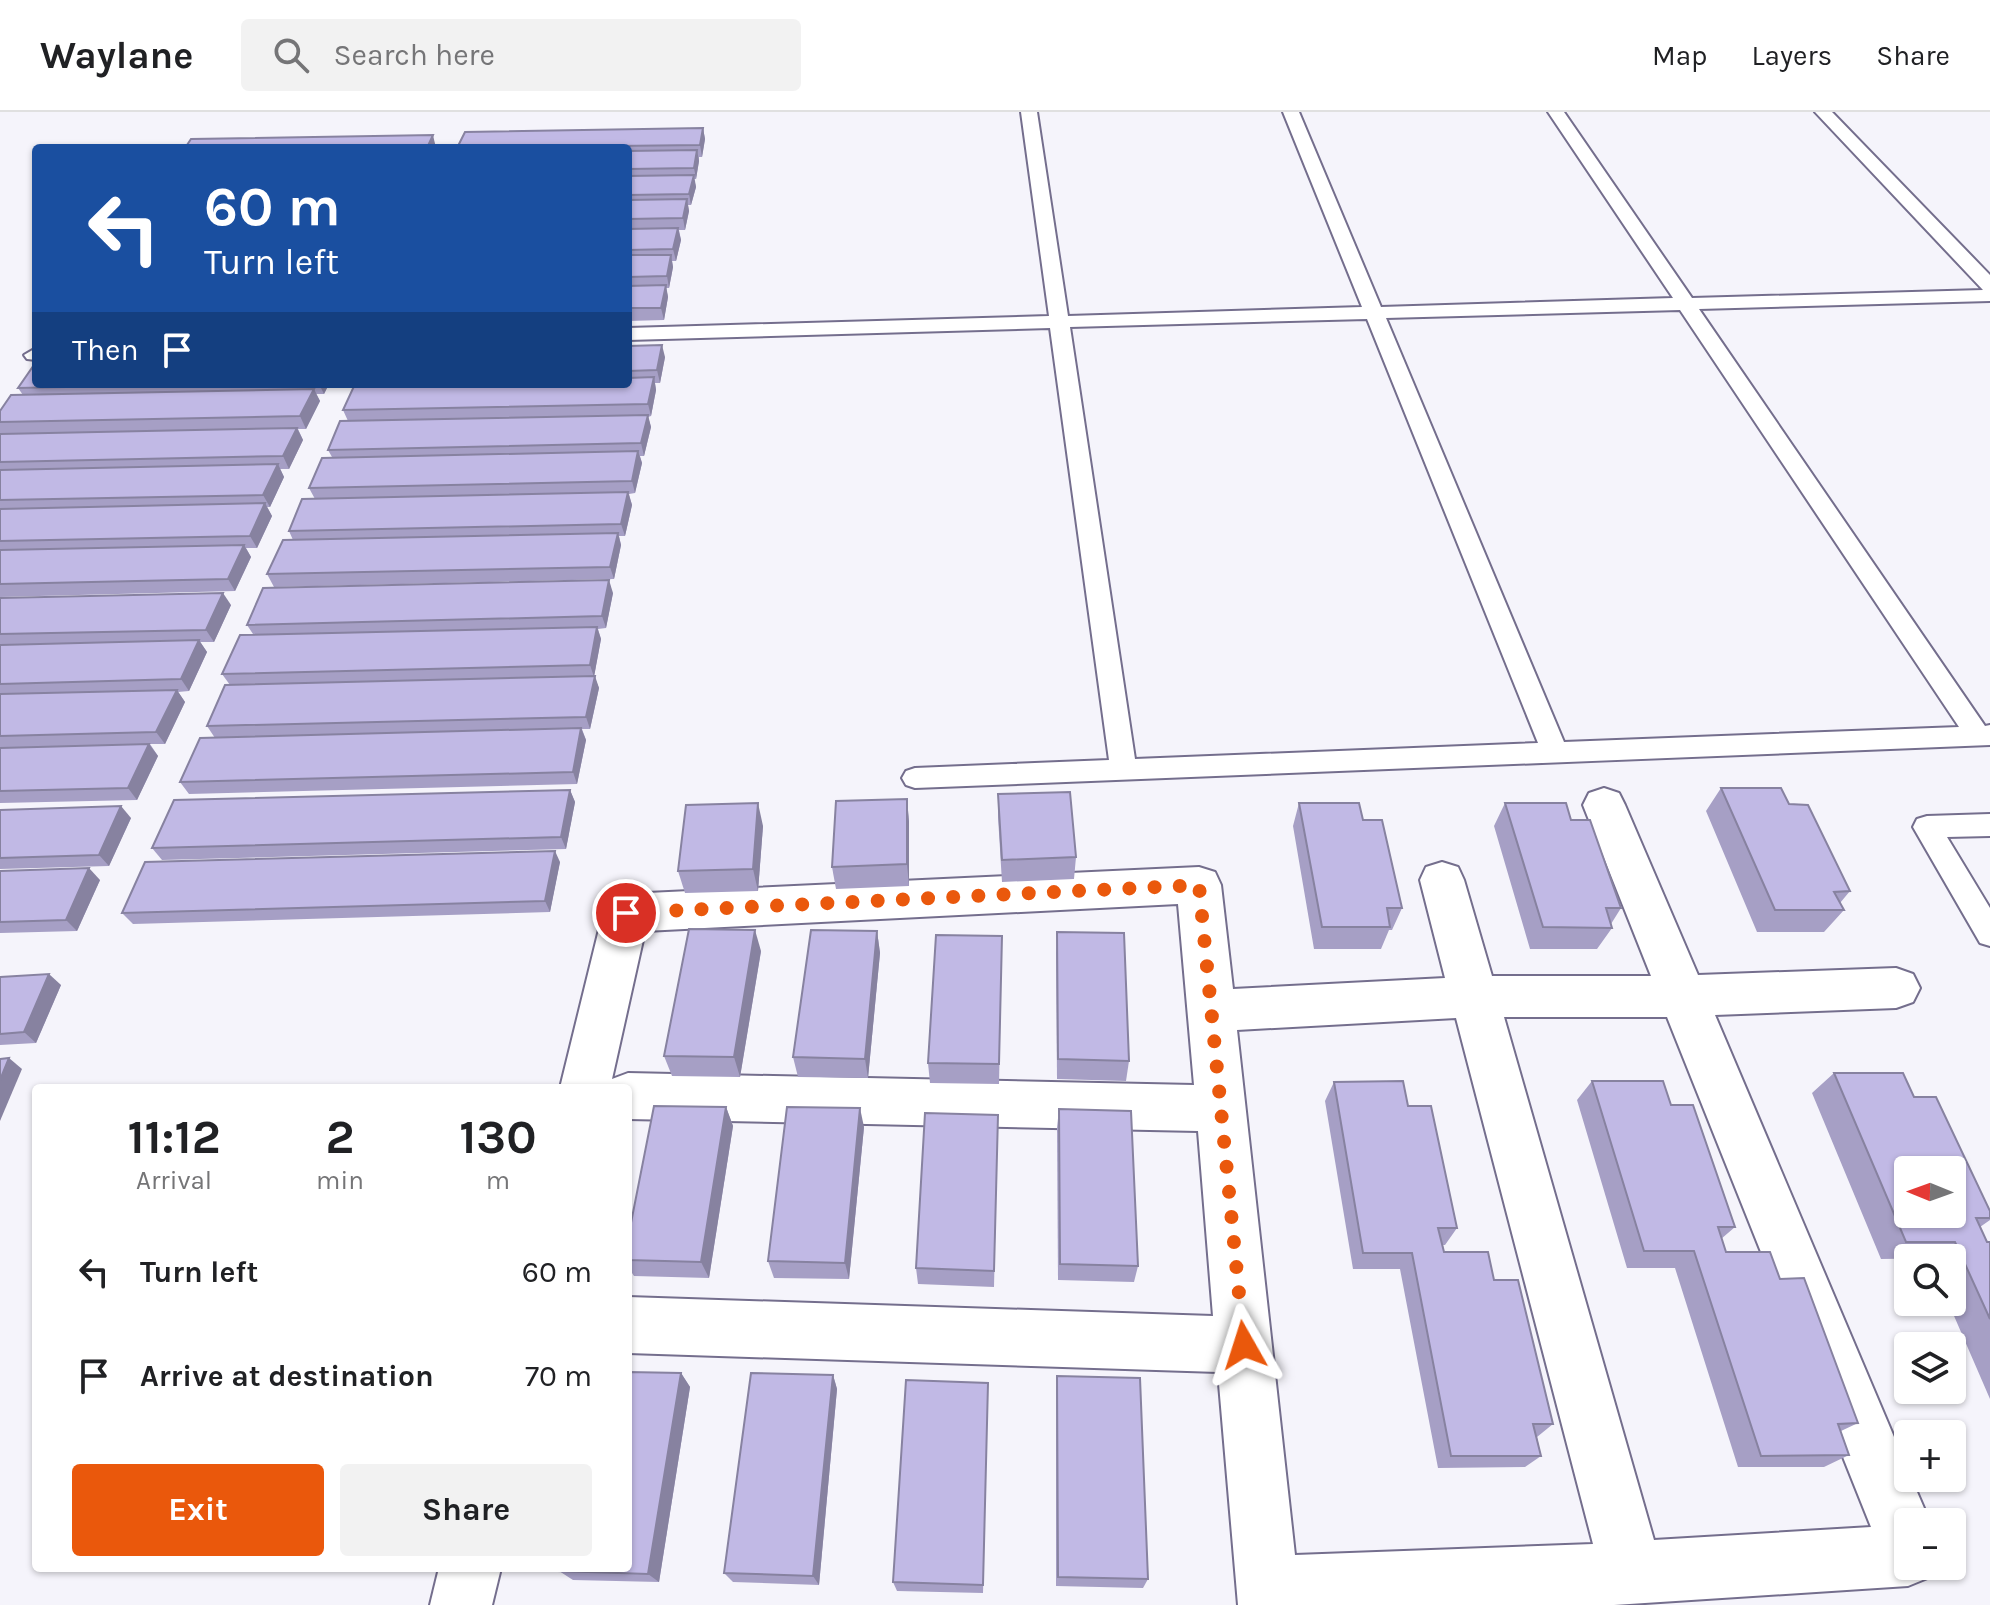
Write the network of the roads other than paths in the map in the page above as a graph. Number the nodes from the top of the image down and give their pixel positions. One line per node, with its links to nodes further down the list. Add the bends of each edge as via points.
1 (1029, 112): 9 (lane)
2 (1291, 112): 8 (lane)
3 (1556, 112): 7 (lane)
4 (1823, 112): 5 (lane)
5 (1990, 286)
6 (1990, 295): 7 (lane)
7 (1685, 304): 8 (lane); 11 (lane)
8 (1373, 312): 9 (lane); 12 (lane)
9 (1059, 320): 10 (lane); 13 (lane)
10 (632, 334)
11 (1984, 735): 12 (lane)
12 (1554, 750): 13 (lane)
13 (1123, 769): 14 (lane)
14 (915, 778)
15 (1604, 805): 20 (street)
16 (1990, 825): 18 (lane, via 1927,827)
17 (1442, 880): 21 (street)
18 (1990, 934)
19 (1896, 988): 20 (street)
20 (1684, 996): 21 (street); 28 (street)
21 (1474, 997): 22 (street); 31 (street)
22 (1211, 1011): 23 (street, via 1199,885 626,913); 25 (street)
23 (586, 1084)
24 (632, 1096): 25 (street)
25 (1220, 1109): 27 (street)
26 (632, 1325): 27 (street)
27 (1244, 1345): 33 (street)
28 (1894, 1509)
29 (1894, 1556): 31 (street)
30 (469, 1572): 34 (street)
31 (1632, 1573): 32 (street)
32 (1556, 1592): 33 (street)
33 (1268, 1596)
34 (461, 1605)

